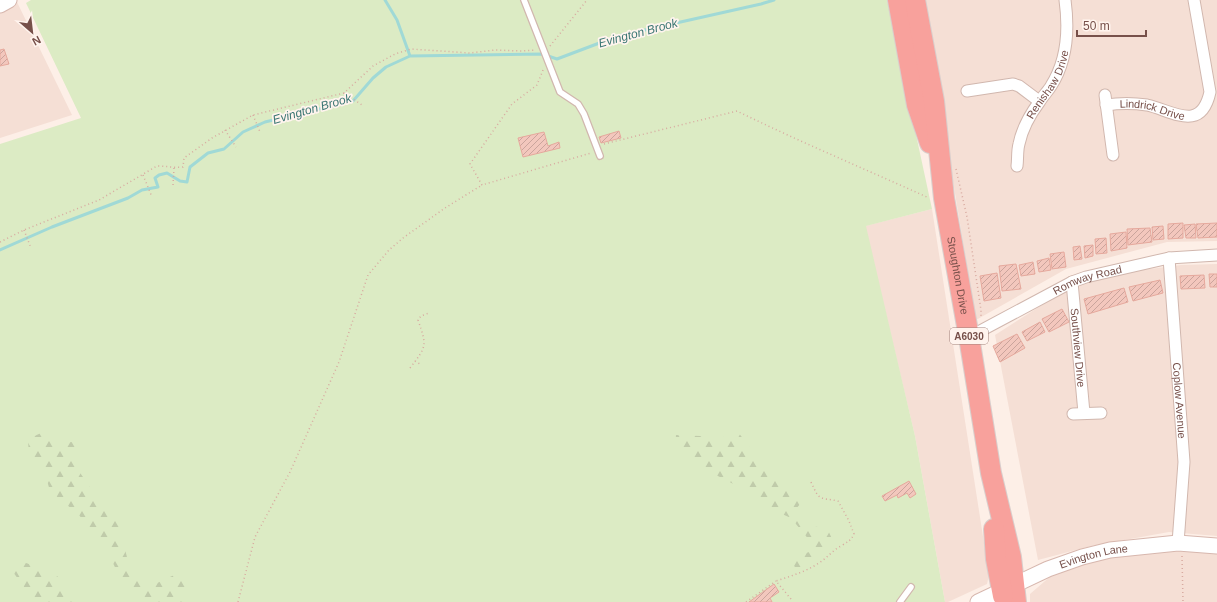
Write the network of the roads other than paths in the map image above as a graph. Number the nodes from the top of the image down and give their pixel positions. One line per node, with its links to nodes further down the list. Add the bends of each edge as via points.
1 (9, 0): 7 (street)
2 (524, 0): 11 (lane, via 560,92 578,104)
3 (898, 0): 13 (highway, Stoughton Drive / A6030, via 917,106)
4 (915, 0): 13 (highway, Stoughton Drive / A6030, via 934,101)
5 (1065, 0): 9 (street, Renishaw Drive, via 1066,45 1052,86)
6 (1194, 0): 10 (street, Lindrick Drive, via 1210,92 1207,103 1200,112 1182,117 1150,106 1106,100)
7 (0, 5)
8 (967, 91): 9 (street, via 1013,84)
9 (1039, 101): 12 (street, Renishaw Drive, via 1026,123 1019,144)
10 (1113, 155)
11 (600, 156)
12 (1017, 166)
13 (940, 172): 17 (highway, Stoughton Drive / A6030)
14 (1217, 255): 15 (street, Romway Road)
15 (1169, 258): 16 (street, Romway Road); 21 (street, Coplow Avenue, via 1184,462)
16 (1072, 282): 17 (street, Romway Road); 18 (street, Southview Drive)
17 (969, 337): 24 (highway, Stoughton Drive / A6030, via 991,473 996,560)
18 (1084, 413): 19 (street); 20 (street)
19 (1101, 413)
20 (1073, 414)
21 (1180, 544): 22 (street, Evington Lane); 24 (street, Evington Lane, via 1110,550 1082,557 1048,569)
22 (1217, 546)
23 (911, 587): 25 (lane)
24 (1009, 595): 26 (street, Evington Lane)
25 (900, 602)
26 (978, 602)

